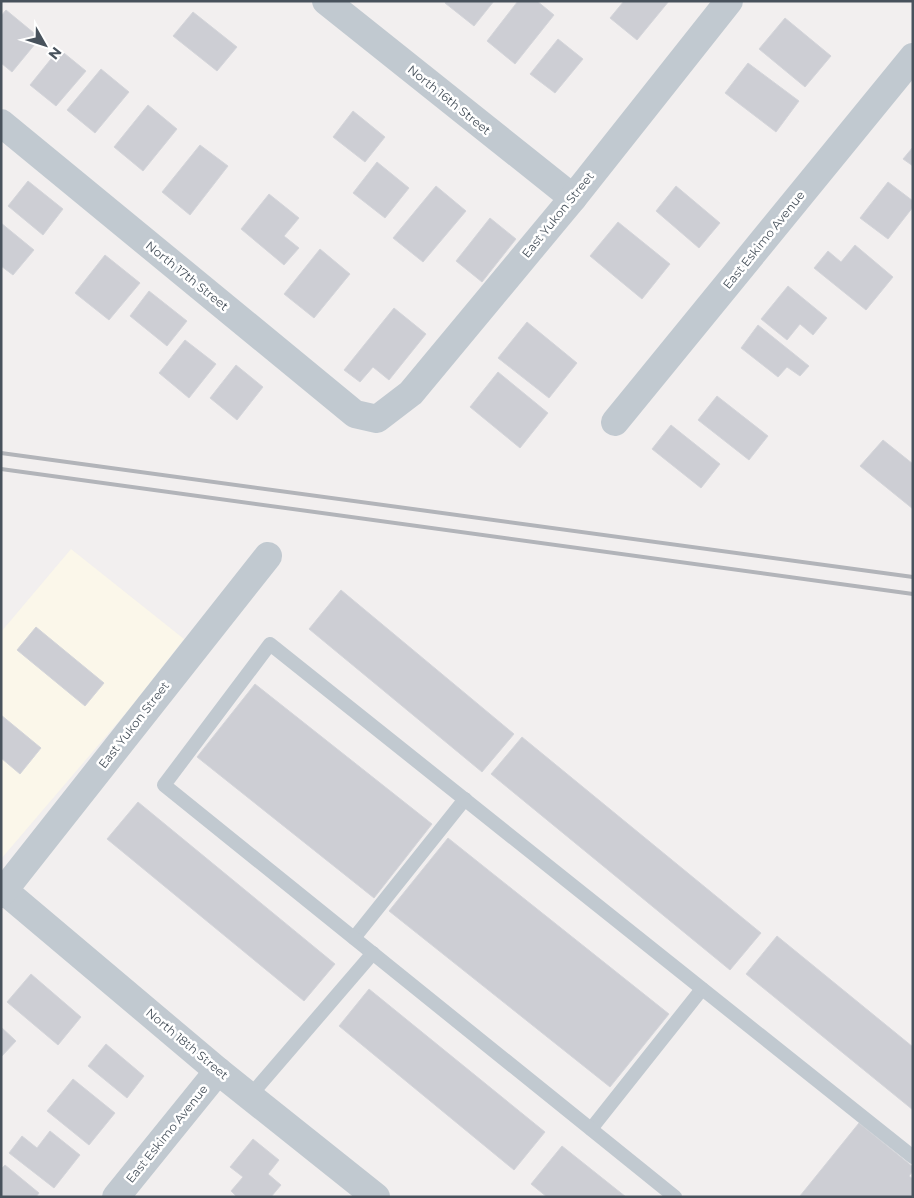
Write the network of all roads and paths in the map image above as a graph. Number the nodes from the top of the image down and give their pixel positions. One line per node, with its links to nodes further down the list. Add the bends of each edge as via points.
1 (326, 1): 5 (street, North 16th Street)
2 (729, 1): 5 (street, East Yukon Street)
3 (913, 57): 7 (street, East Eskimo Avenue)
4 (4, 131): 6 (street, North 17th Street, via 355,414)
5 (573, 198): 6 (street, East Yukon Street, via 411,393)
6 (378, 419)
7 (615, 422)
8 (268, 556): 10 (street, East Yukon Street)
9 (465, 799): 11 (lane); 11 (lane, via 270,644 164,785); 13 (lane)
10 (2, 891): 14 (street, North 18th Street)
11 (354, 938): 12 (lane)
12 (373, 953): 15 (lane); 16 (lane)
13 (702, 989): 16 (lane); 17 (lane)
14 (218, 1071): 15 (street, North 18th Street); 18 (street, East Eskimo Avenue)
15 (250, 1096): 19 (street, North 18th Street)
16 (591, 1129): 20 (lane)
17 (913, 1157)
18 (116, 1197)
19 (376, 1197)
20 (675, 1197)

